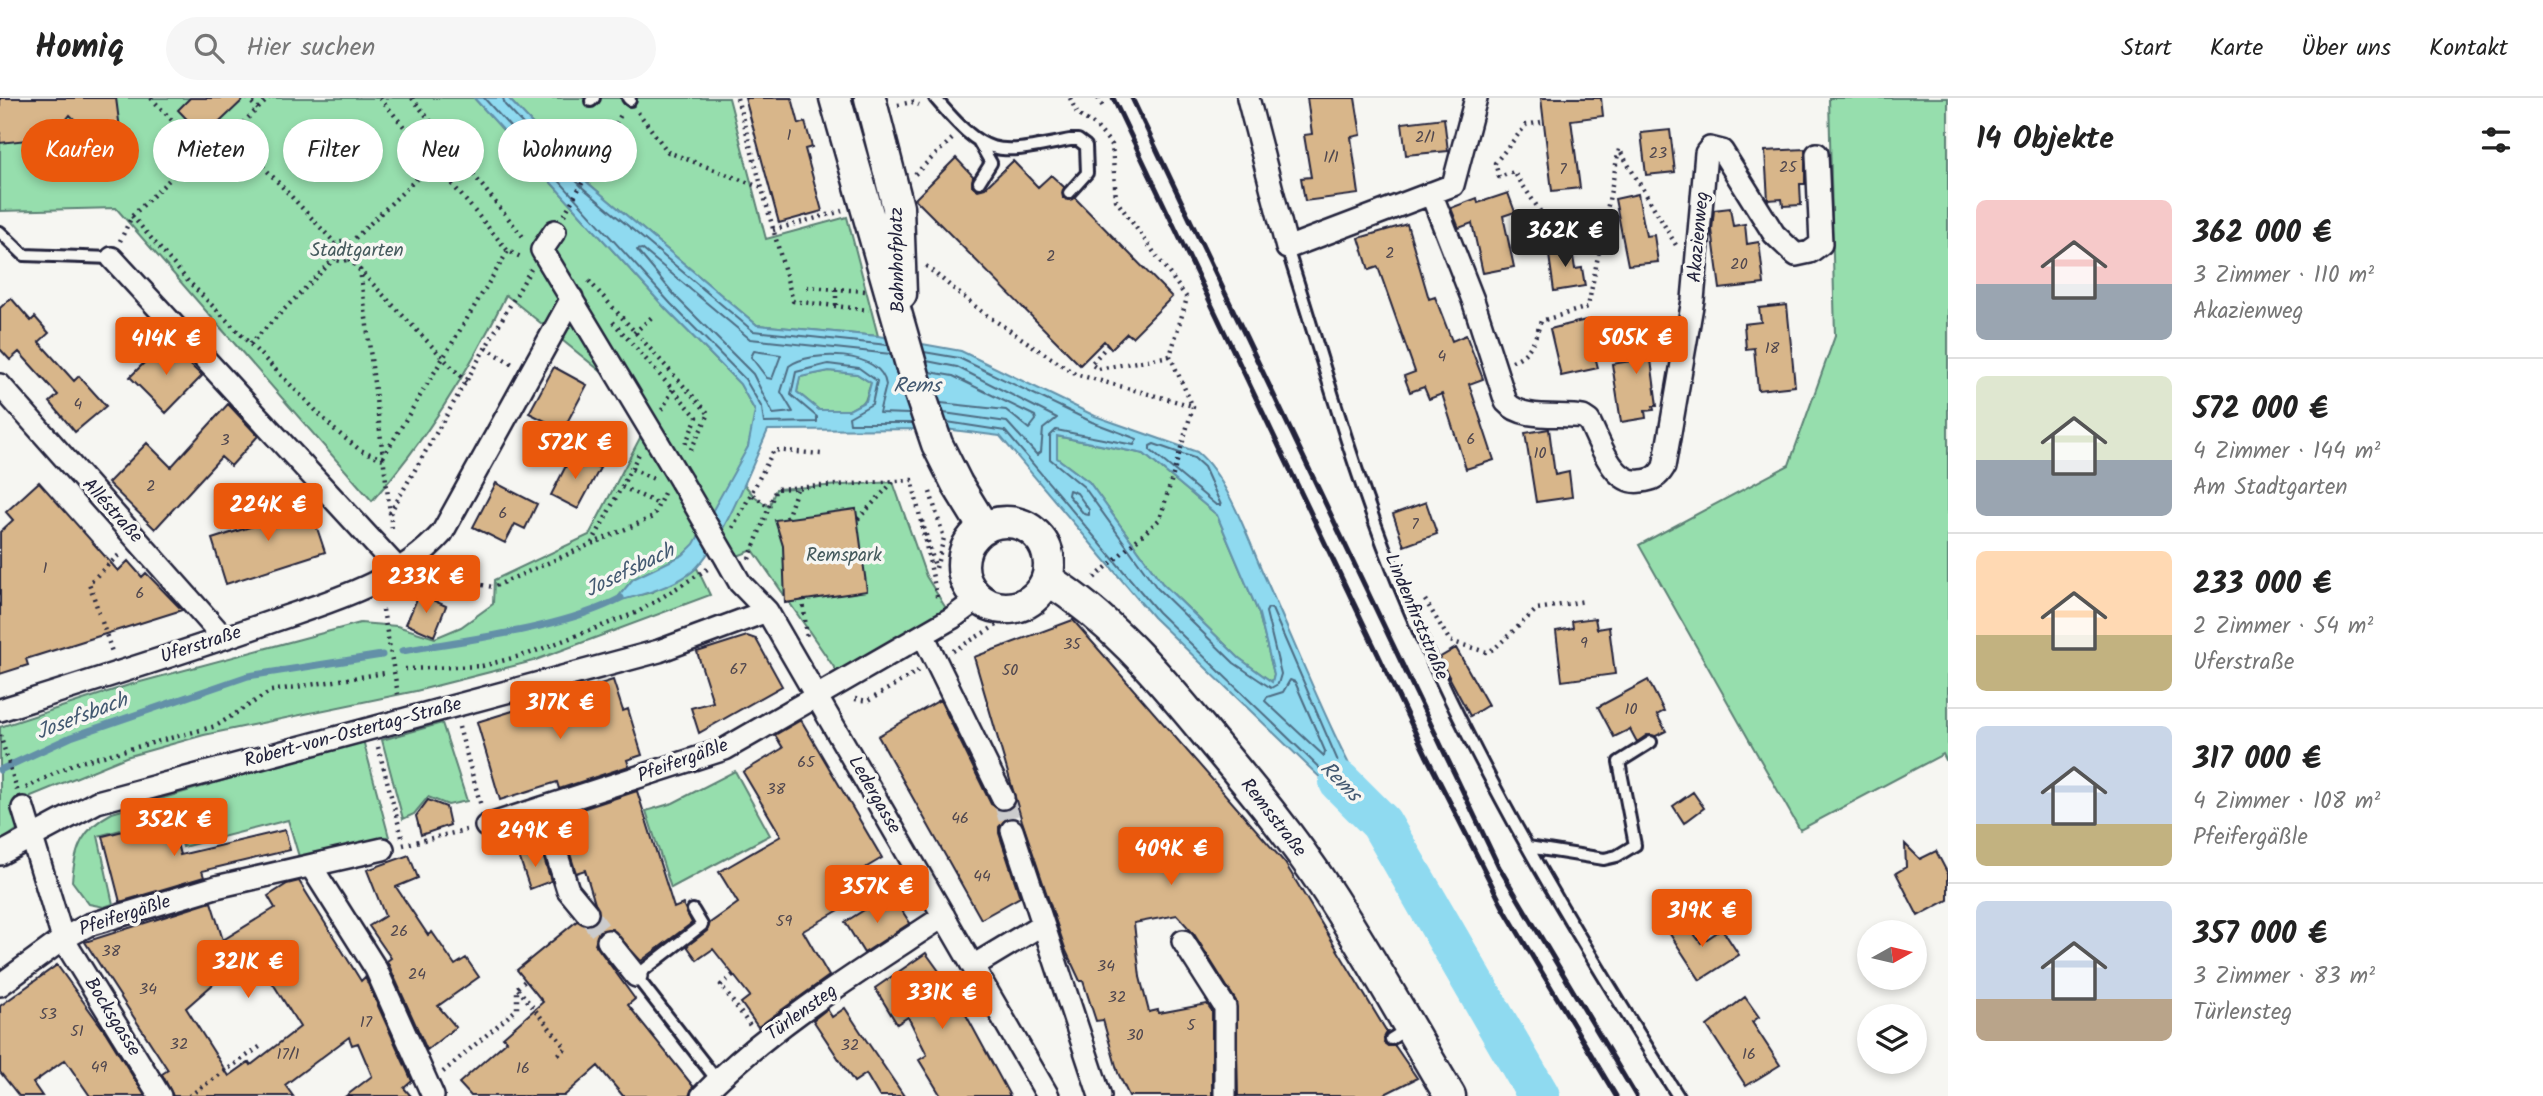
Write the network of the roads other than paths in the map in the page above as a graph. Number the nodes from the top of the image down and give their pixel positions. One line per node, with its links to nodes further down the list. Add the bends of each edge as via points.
1 (835, 98): 16 (main road, Bahnhofplatz)
2 (870, 98): 16 (main road, Bahnhofplatz, via 896,195)
3 (935, 98): 6 (lane)
4 (1248, 98): 13 (street, Lindenfirststraße)
5 (1476, 98): 10 (street, via 1453,185)
6 (979, 142): 8 (lane, via 991,163); 9 (lane, via 1006,152 1078,140 1086,146 1088,165)
7 (1816, 154): 10 (street, Akazienweg, via 1821,244 1796,255 1774,234 1722,151 1710,148 1706,153 1696,279 1664,467 1653,480 1633,482 1618,475 1583,417 1513,409 1506,402)
8 (979, 182)
9 (1069, 193)
10 (1431, 193): 13 (street)
11 (555, 231): 15 (street, Ledergasse, via 541,250)
12 (0, 232): 14 (lane, via 24,255)
13 (1287, 248): 34 (lane, Lindenfirststraße, via 1399,584 1474,746)
14 (112, 258): 19 (street)
15 (572, 298): 19 (street, Uferstraße, via 442,533); 22 (street, Ledergasse, bridge, via 681,481 719,563)
16 (901, 323): 18 (main road, via 933,431 943,486)
17 (0, 385): 24 (street, Alléstraße)
18 (984, 528): 20 (main road, via 1013,522 1033,532 1047,550); 21 (main road, via 974,537 964,562 970,588)
19 (399, 570): 24 (street, Uferstraße, via 353,592)
20 (1047, 579): 21 (main road, via 1041,592 1018,607 1004,608); 55 (main road, Remsstraße, via 1111,627 1160,678 1272,813 1324,886 1400,1033)
21 (979, 598): 23 (street)
22 (767, 611): 25 (street, Ledergasse); 33 (street, Robert-von-Ostertag-Straße, via 660,657 453,706 97,802)
23 (923, 635): 25 (street); 28 (street)
24 (224, 638): 26 (street, Uferstraße)
25 (816, 696): 30 (street, Pfeifergäßle, via 725,749); 40 (street, Ledergasse)
26 (0, 710)
27 (1651, 742): 34 (lane, via 1619,762 1635,845 1604,859)
28 (1003, 798)
29 (18, 801): 33 (street, Bocksgasse)
30 (542, 808): 31 (street, Pfeifergäßle); 39 (street, via 568,890)
31 (486, 826)
32 (1013, 830): 41 (street)
33 (31, 836): 36 (street, Robert-von-Ostertag-Straße); 42 (street, Bocksgasse)
34 (1528, 846): 56 (lane, Lindenfirststraße, via 1577,938)
35 (383, 849): 37 (street, Pfeifergäßle)
36 (0, 854)
37 (311, 866): 42 (street, Pfeifergäßle, via 216,887 88,925); 49 (street, via 376,969)
38 (694, 910): 46 (lane, via 702,925)
39 (587, 913)
40 (944, 916): 45 (street, Ledergasse); 48 (street, Türlensteg, via 838,986)
41 (1041, 925): 45 (street); 53 (street)
42 (63, 939): 47 (street, Pfeifergäßle); 50 (street, Bocksgasse)
43 (1183, 940): 54 (street, via 1225,1007)
44 (608, 941): 46 (street)
45 (973, 966): 52 (street, Ledergasse)
46 (636, 976): 48 (lane)
47 (0, 985)
48 (717, 1080): 51 (street, Türlensteg)
49 (430, 1091)
50 (160, 1096)
51 (702, 1096)
52 (1048, 1096)
53 (1100, 1096)
54 (1225, 1096)
55 (1450, 1096)
56 (1678, 1096)

